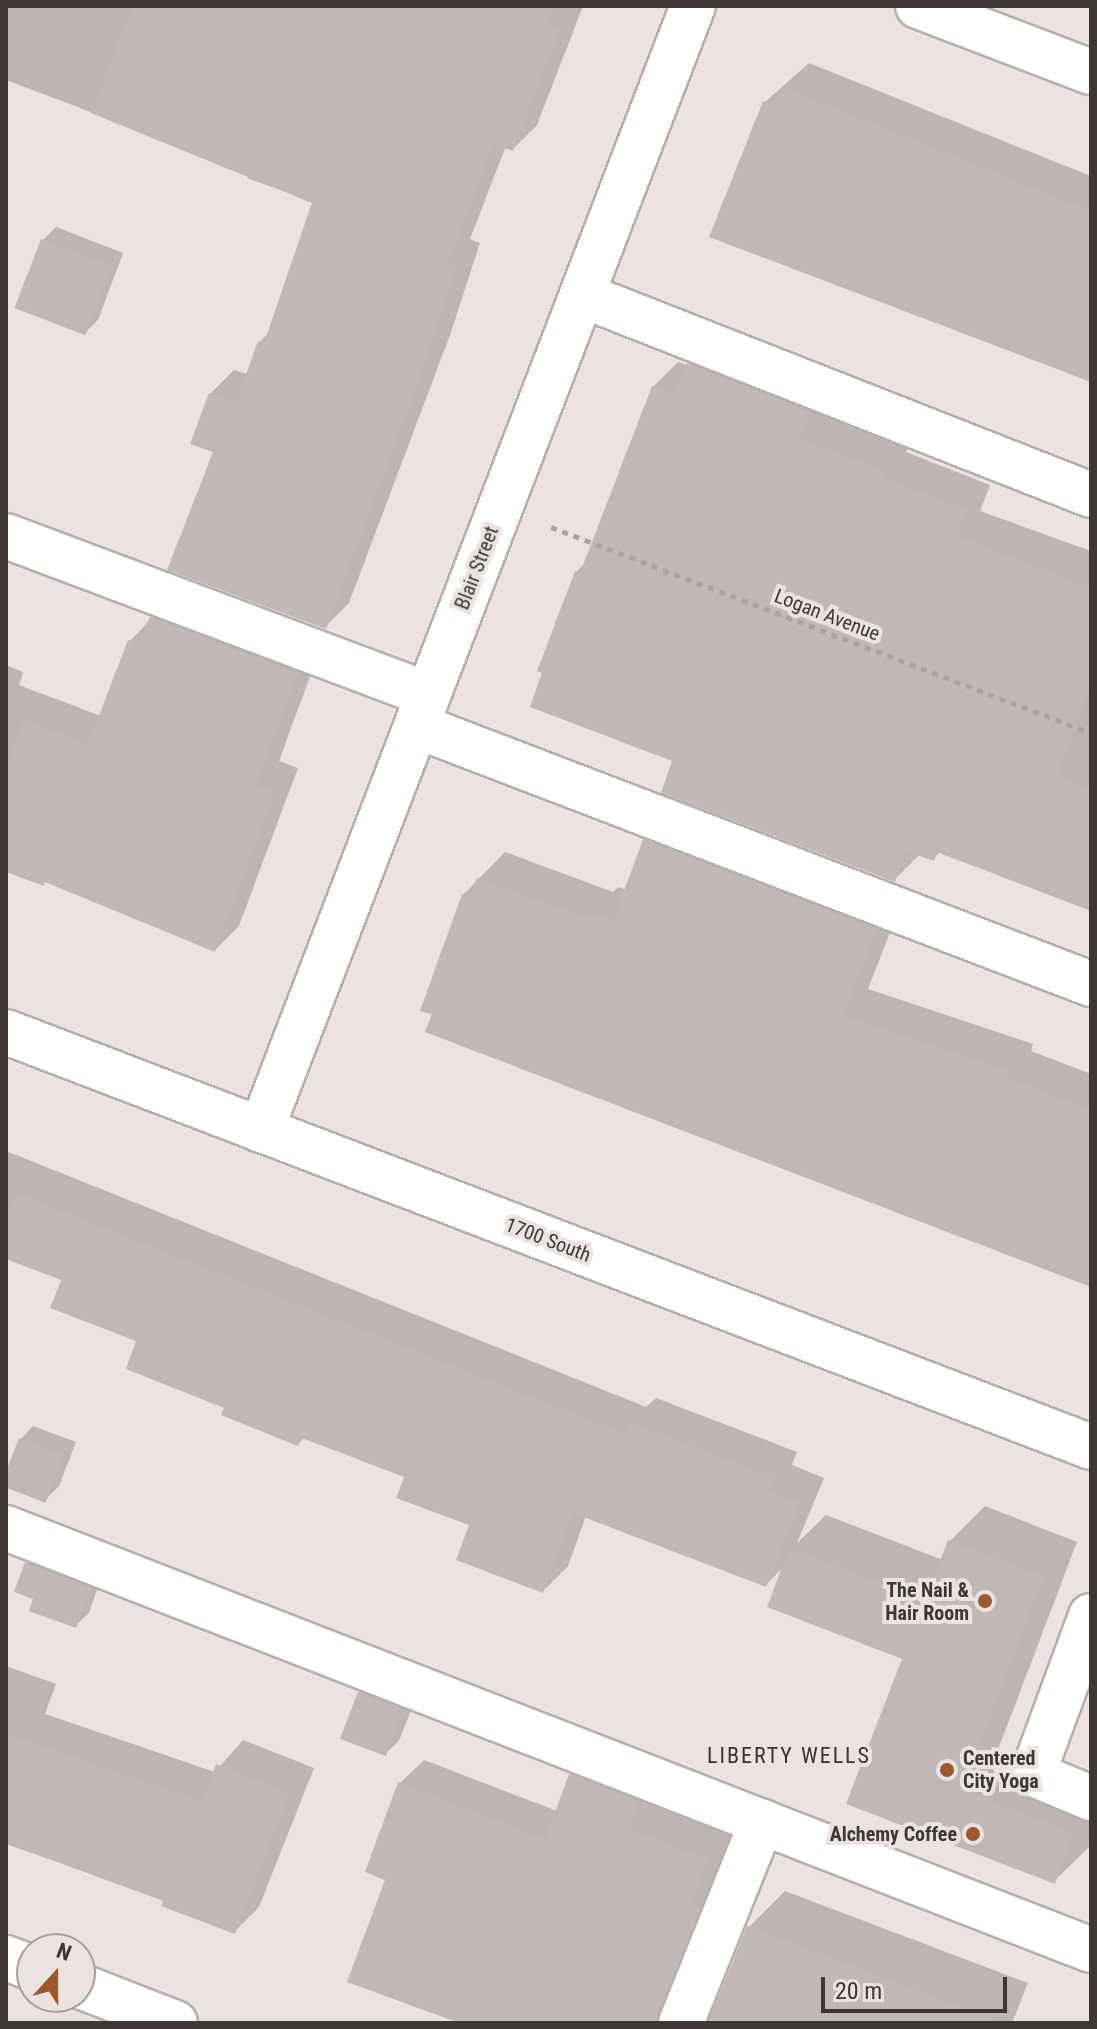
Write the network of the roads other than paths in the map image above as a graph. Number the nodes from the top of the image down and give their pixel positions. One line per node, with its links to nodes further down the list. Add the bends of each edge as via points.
1 (693, 6): 4 (street, Blair Street)
2 (918, 6): 3 (street)
3 (1091, 72)
4 (582, 295): 5 (street); 7 (street, Blair Street)
5 (1091, 495)
6 (6, 536): 7 (street)
7 (422, 710): 8 (street); 10 (street, Blair Street)
8 (1091, 984)
9 (6, 1032): 10 (street, 1700 South)
10 (261, 1130): 11 (street, 1700 South)
11 (1091, 1447)
12 (6, 1528): 15 (street)
13 (1091, 1616): 14 (street, via 1033,1774)
14 (1091, 1798)
15 (762, 1822): 16 (street); 19 (street)
16 (1091, 1950)
17 (96, 1992): 18 (street)
18 (175, 2023)
19 (681, 2023)

